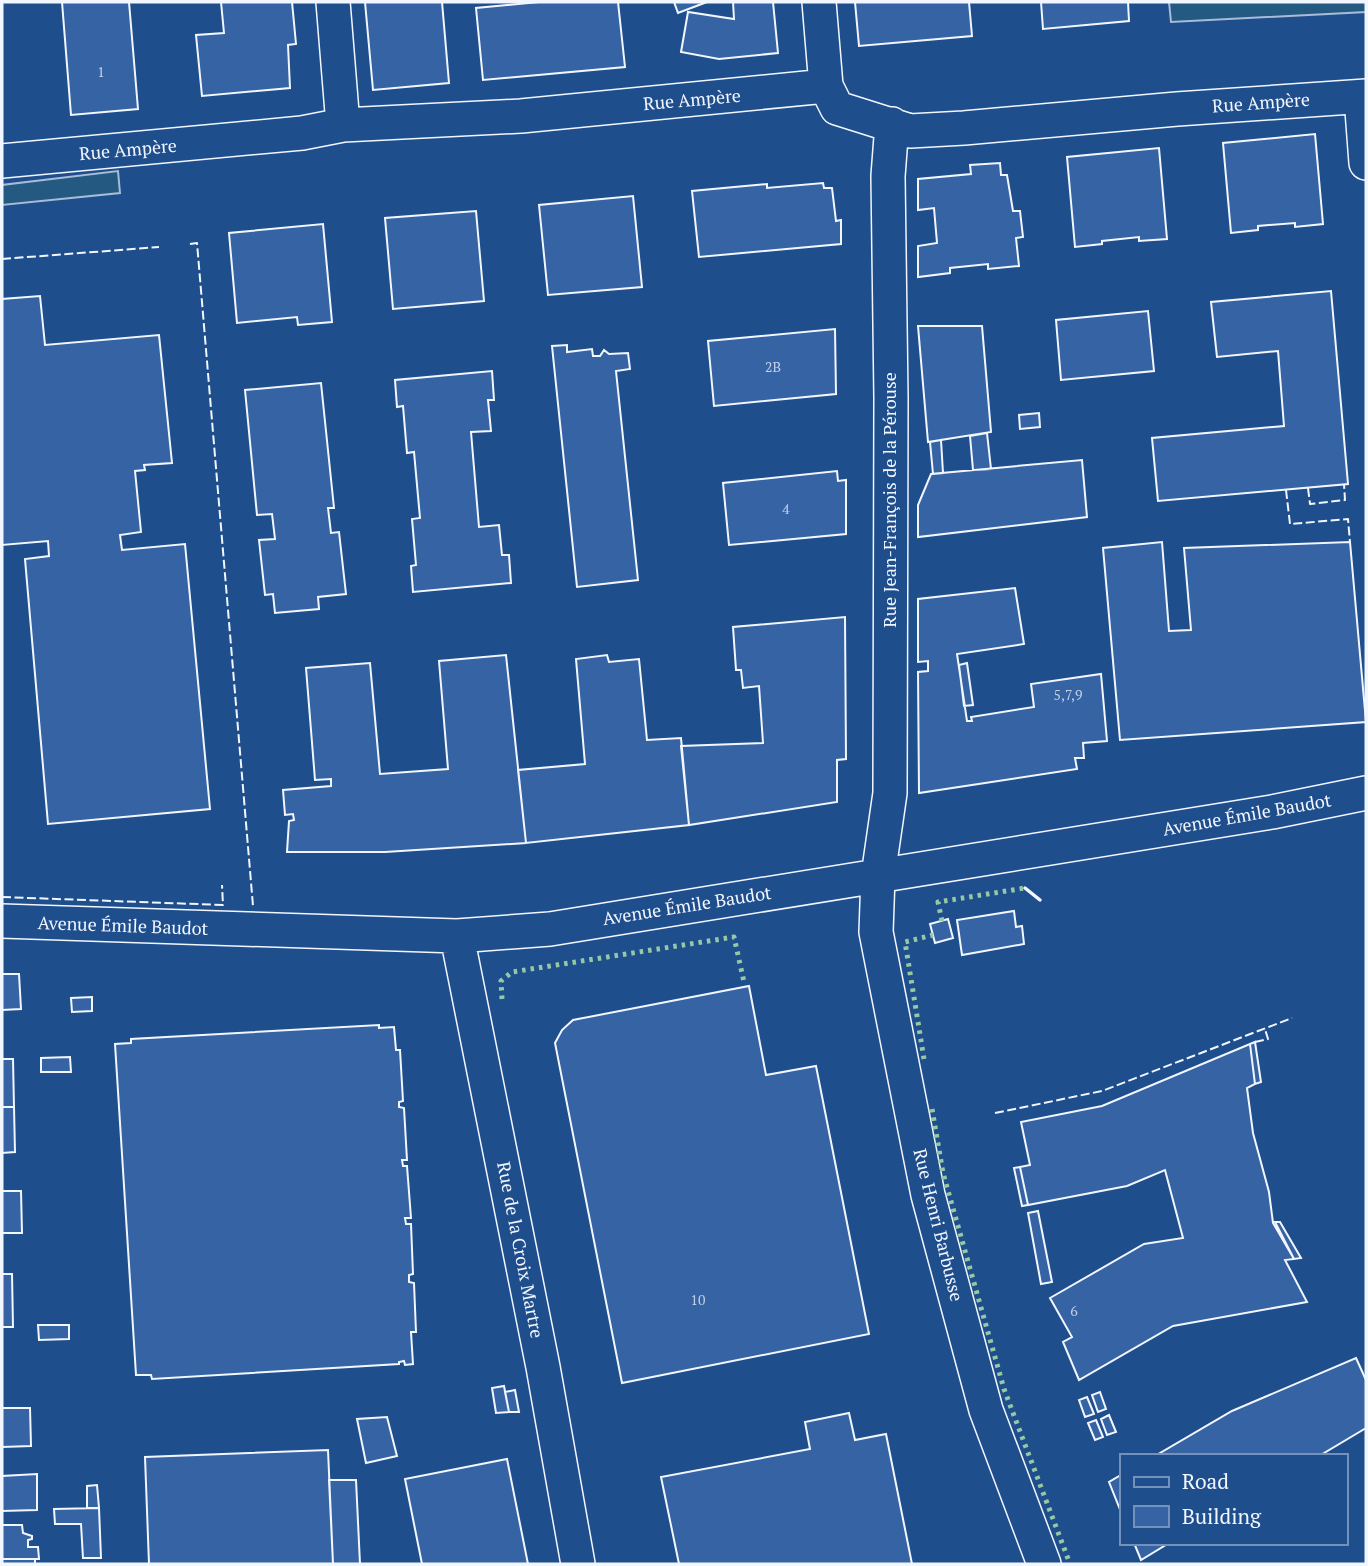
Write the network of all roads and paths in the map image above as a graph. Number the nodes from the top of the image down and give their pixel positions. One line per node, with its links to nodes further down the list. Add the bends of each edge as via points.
1 (333, 2): 6 (street)
2 (819, 2): 3 (street)
3 (826, 86): 5 (street, Rue Ampère, via 837,108); 6 (street, Rue Ampère, via 521,116)
4 (1363, 96): 5 (street, Rue Ampère, via 964,128 911,131); 8 (street)
5 (892, 124): 10 (street, Rue Jean-François de la Pérouse, via 888,176 890,793)
6 (343, 125): 7 (street, Rue Ampère, via 302,133)
7 (2, 161)
8 (1366, 163)
9 (1366, 793): 10 (street, Avenue Émile Baudot)
10 (878, 876): 12 (street, Avenue Émile Baudot, via 550,929); 14 (street, Rue Henri Barbusse, via 876,932 929,1195 986,1410)
11 (2, 921): 12 (street, Avenue Émile Baudot)
12 (457, 936): 13 (street, Rue de la Croix Martre)
13 (578, 1564)
14 (1044, 1564)

